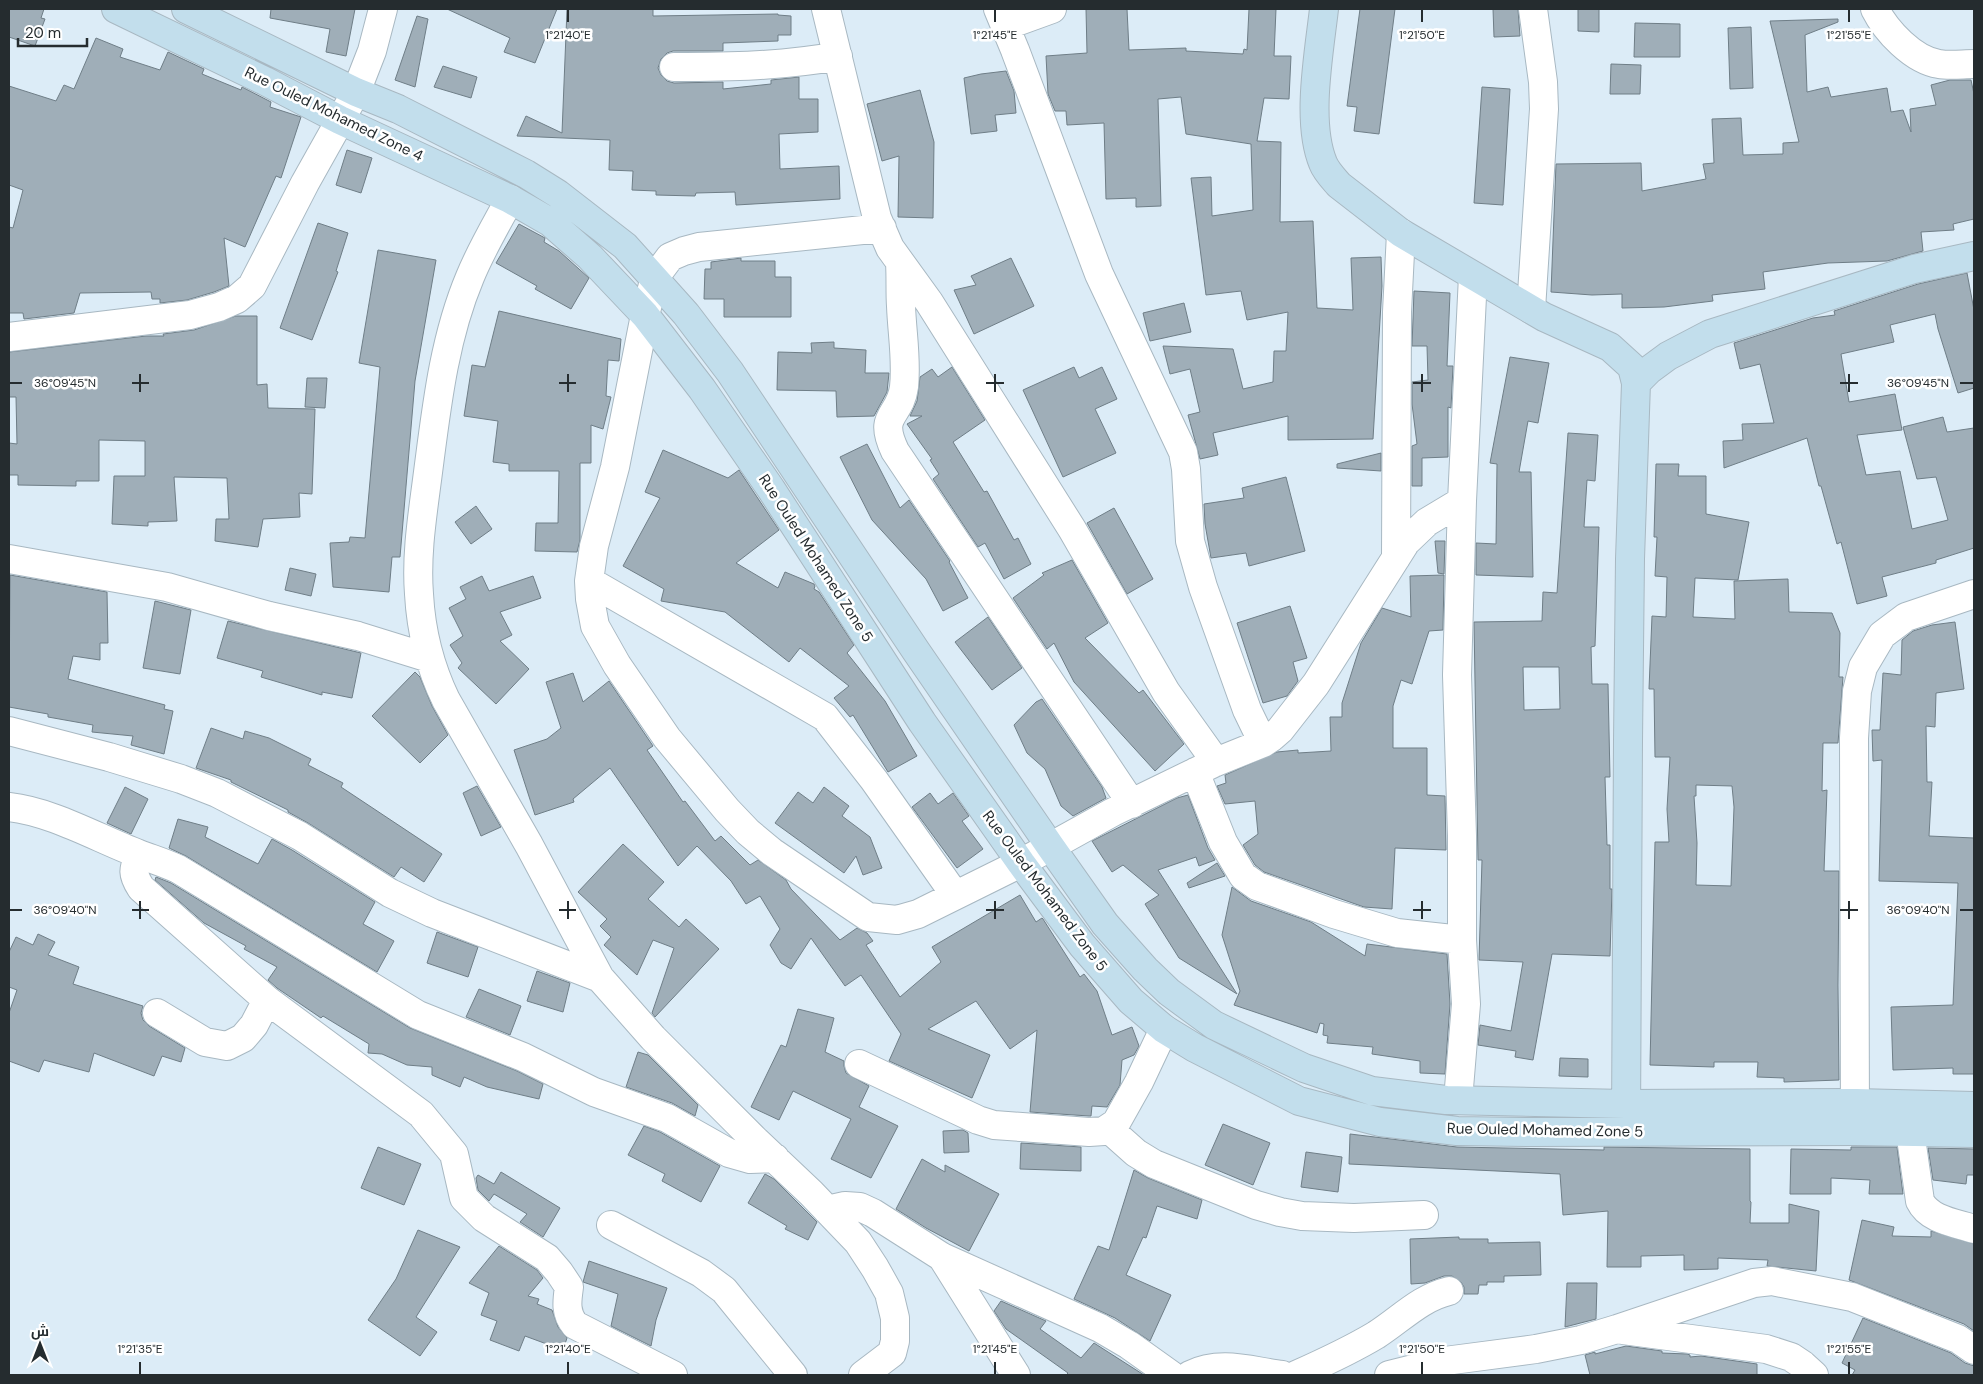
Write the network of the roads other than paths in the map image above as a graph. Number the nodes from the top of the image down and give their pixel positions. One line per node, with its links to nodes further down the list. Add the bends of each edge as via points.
1 (116, 9): 14 (street, Rue Ouled Mohamed Zone 4)
2 (186, 9): 13 (street, Rue Ouled Mohamed Zone 4)
3 (383, 9): 13 (street, via 372,51)
4 (826, 9): 10 (street)
5 (1052, 9): 9 (street)
6 (1324, 9): 19 (street, via 1315,114 1323,163 1339,185)
7 (1533, 9): 24 (street, via 1544,109)
8 (1875, 9): 11 (street, via 1900,43 1919,56 1938,64)
9 (1001, 17): 35 (street, via 1099,274 1183,452 1190,541 1244,702)
10 (838, 56): 12 (street, via 807,62); 18 (street)
11 (1974, 64)
12 (674, 67)
13 (356, 92): 14 (street); 16 (street, Rue Ouled Mohamed Zone 4, via 398,109 526,174)
14 (340, 120): 15 (street, Rue Ouled Mohamed Zone 4); 26 (street, via 252,286 237,299 190,315)
15 (510, 199): 17 (street, Rue Ouled Mohamed Zone 4); 33 (street, via 470,277 438,392 419,544 419,594)
16 (573, 205): 23 (street, Rue Ouled Mohamed Zone 5, via 625,246)
17 (550, 222): 25 (street, Rue Ouled Mohamed Zone 5, via 590,257)
18 (882, 228): 21 (street); 23 (street, via 691,249 670,257)
19 (1401, 233): 22 (street); 29 (street, via 1397,312)
20 (1974, 256): 27 (street, via 1914,270 1710,334 1668,356)
21 (900, 263): 36 (street, via 929,302 1072,528); 37 (street, via 906,359 904,389 888,422 888,437)
22 (1473, 276): 24 (street); 28 (street)
23 (655, 277): 25 (street); 39 (street, Rue Ouled Mohamed Zone 5, via 730,372)
24 (1531, 309): 27 (street, via 1610,347 1632,367)
25 (645, 315): 31 (street, via 616,468 594,546); 41 (street, Rue Ouled Mohamed Zone 5, via 702,389 771,489 922,722)
26 (9, 337)
27 (1636, 383): 51 (street, via 1630,559)
28 (1462, 501): 29 (street, via 1427,522 1406,542); 43 (street, via 1457,675)
29 (1396, 558): 35 (street, via 1316,684 1280,730)
30 (9, 559): 33 (street, via 167,587 269,616 358,636)
31 (589, 581): 42 (street, via 825,717); 42 (street, via 595,626 617,666 668,738 748,832 868,917 897,920 918,914)
32 (1974, 594): 50 (street, via 1906,617 1882,635 1863,667 1857,690 1854,738)
33 (429, 658): 44 (street, via 446,700)
34 (9, 731): 44 (street, via 109,756 216,793 300,836 390,893 432,913)
35 (1263, 742): 36 (street)
36 (1205, 767): 37 (street); 43 (street, via 1223,842 1243,876 1257,886 1334,914 1397,932)
37 (1132, 804): 39 (street)
38 (9, 807): 40 (street, via 70,825)
39 (1050, 846): 41 (street); 49 (street, Rue Ouled Mohamed Zone 5, via 1105,924 1145,969 1168,992 1214,1026 1304,1068 1372,1091)
40 (139, 854): 45 (street, via 134,876 142,888); 58 (street, via 178,869 418,1015 523,1057 594,1092 667,1118 729,1153 750,1159)
41 (1021, 863): 42 (street); 47 (street, Rue Ouled Mohamed Zone 5, via 1082,945 1131,1001)
42 (955, 895)
43 (1462, 940): 49 (street, via 1466,1004)
44 (600, 978): 58 (street, via 653,1038)
45 (267, 1000): 46 (street, via 243,1038 227,1046 205,1042); 67 (street, via 421,1114 454,1154 464,1198 484,1218 547,1258 559,1272 569,1287 566,1304 575,1325)
46 (158, 1013)
47 (1164, 1029): 53 (street, via 1139,1082); 54 (street, Rue Ouled Mohamed Zone 5, via 1299,1101 1380,1122 1457,1131)
48 (859, 1064): 53 (street, via 994,1125 1089,1132)
49 (1458, 1100): 51 (street, Rue Ouled Mohamed Zone 5)
50 (1856, 1103): 51 (street, Rue Ouled Mohamed Zone 5); 52 (street, Rue Ouled Mohamed Zone 5); 55 (street)
51 (1625, 1104): 54 (street)
52 (1974, 1106)
53 (1110, 1129): 60 (street, via 1136,1153 1154,1164 1280,1212 1354,1218)
54 (1627, 1131): 55 (street, Rue Ouled Mohamed Zone 5)
55 (1856, 1131): 56 (street, Rue Ouled Mohamed Zone 5)
56 (1910, 1131): 57 (street, Rue Ouled Mohamed Zone 5); 62 (street, via 1923,1208 1945,1220)
57 (1974, 1133)
58 (774, 1158): 59 (street)
59 (827, 1210): 63 (street, via 845,1206 873,1212); 69 (street, via 858,1242 875,1268 889,1293 895,1318 892,1353)
60 (1424, 1215)
61 (611, 1225): 68 (street, via 701,1273 724,1290)
62 (1974, 1229)
63 (942, 1257): 70 (street); 71 (street, via 1100,1328)
64 (1449, 1291): 74 (street, via 1432,1295 1376,1334)
65 (1617, 1329): 66 (street, via 1754,1283 1772,1281 1852,1297 1958,1339); 75 (street, via 1581,1340 1445,1361); 76 (street, via 1766,1349 1791,1357)
66 (1974, 1350)
67 (673, 1375)
68 (793, 1375)
69 (863, 1375)
70 (1016, 1375)
71 (1171, 1375)
72 (1190, 1375): 73 (street, via 1220,1366 1236,1366)
73 (1282, 1375)
74 (1296, 1375)
75 (1389, 1375)
76 (1814, 1375)

